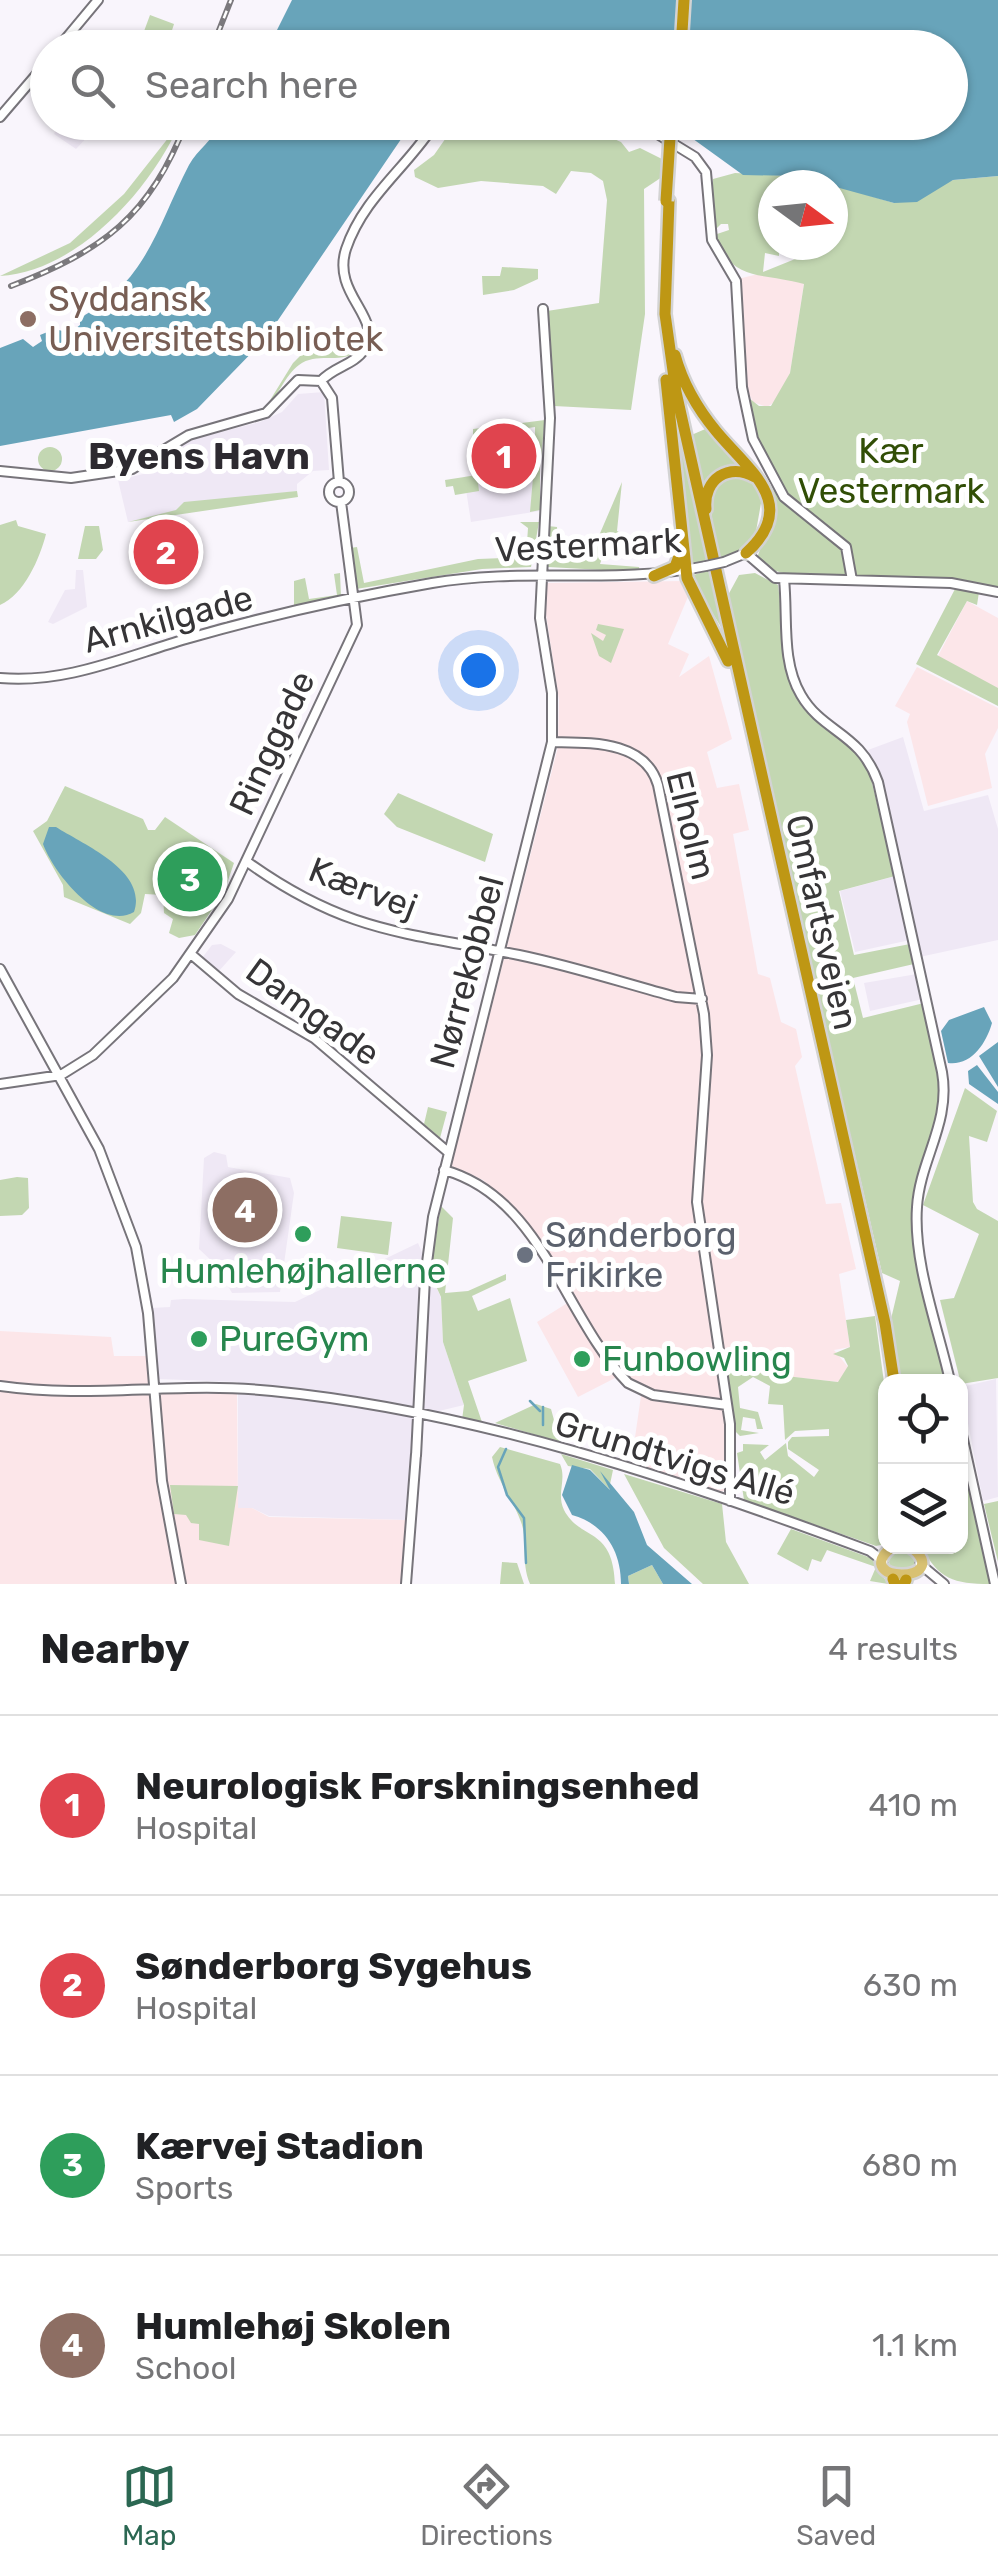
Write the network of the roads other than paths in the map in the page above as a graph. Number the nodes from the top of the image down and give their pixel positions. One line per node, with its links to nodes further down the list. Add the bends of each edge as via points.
1 (98, 0): 3 (street)
2 (682, 0): 4 (highway)
3 (73, 30)
4 (680, 30)
5 (30, 81): 6 (street)
6 (0, 117)
7 (423, 140): 14 (street, via 388,176 348,244 343,281 367,321 368,341 358,357)
8 (668, 140): 26 (street, via 706,172 712,240 736,281 742,387 753,440 784,497 846,547)
9 (672, 140): 10 (highway, bridge)
10 (668, 201): 11 (highway); 13 (highway)
11 (666, 262): 16 (highway, via 671,368); 18 (highway, via 669,323 682,378)
12 (543, 309): 23 (street, Nørrekobbel, via 550,418)
13 (662, 314): 16 (highway); 20 (highway)
14 (320, 381): 15 (street, via 298,380 266,413 189,435 132,469 71,478); 17 (street, via 332,398)
15 (0, 471)
16 (692, 475): 29 (highway, Omfartsvejen)
17 (339, 482): 19 (street, via 349,490); 19 (street, via 329,490)
18 (765, 489): 21 (highway, via 767,528); 29 (highway, via 737,470 718,476 706,492)
19 (339, 502): 28 (street, Ringgade)
20 (681, 532): 22 (highway); 24 (highway, via 678,564)
21 (746, 553): 22 (street, Vestermark, bridge); 25 (street, via 769,576)
22 (686, 571): 24 (street, Vestermark); 32 (highway, via 726,654)
23 (540, 575): 24 (street, Vestermark); 28 (street, Vestermark, via 431,583); 31 (street, Nørrekobbel)
24 (654, 576)
25 (784, 579): 26 (street); 44 (street, via 792,680 809,707 858,747 878,782 942,1072 943,1120 920,1184 916,1225)
26 (852, 580): 27 (street, via 951,583)
27 (998, 592)
28 (352, 601): 30 (street, Arnkilgade, via 73,674); 33 (street, Ringgade, via 354,632)
29 (721, 602): 32 (highway, Omfartsvejen)
30 (0, 678)
31 (552, 742): 34 (street, Nørrekobbel); 37 (street, Elholm, via 624,749 646,760)
32 (772, 824): 43 (highway, Omfartsvejen)
33 (246, 861): 34 (street, Kærvej, via 326,911 406,937); 35 (street, Ringgade)
34 (500, 952): 37 (street, Kærvej); 40 (street, Nørrekobbel)
35 (192, 955): 38 (street, Ringgade, via 147,1006 86,1059); 40 (street, Damgade, via 238,994 314,1038)
36 (0, 969): 38 (street)
37 (702, 998): 47 (street, via 707,1055 697,1202)
38 (58, 1074): 39 (street, Ringgade); 42 (street, via 113,1180)
39 (0, 1084)
40 (448, 1152): 41 (street, Nørrekobbel)
41 (444, 1170): 47 (street, via 483,1187 518,1220 628,1383 654,1395); 48 (street, Nørrekobbel, via 427,1254)
42 (145, 1291): 46 (street); 46 (street)
43 (892, 1374)
44 (948, 1374)
45 (0, 1386): 46 (street, Grundtvigs Allé, via 92,1393)
46 (153, 1389): 48 (street, Grundtvigs Allé, via 278,1391); 54 (street)
47 (727, 1405): 50 (street)
48 (418, 1415): 50 (street, Grundtvigs Allé); 55 (street, Nørrekobbel)
49 (968, 1463): 57 (street)
50 (730, 1501): 51 (street, Grundtvigs Allé)
51 (878, 1552)
52 (889, 1554): 53 (main road)
53 (905, 1578): 56 (street)
54 (181, 1584)
55 (406, 1584)
56 (944, 1584)
57 (994, 1584)

